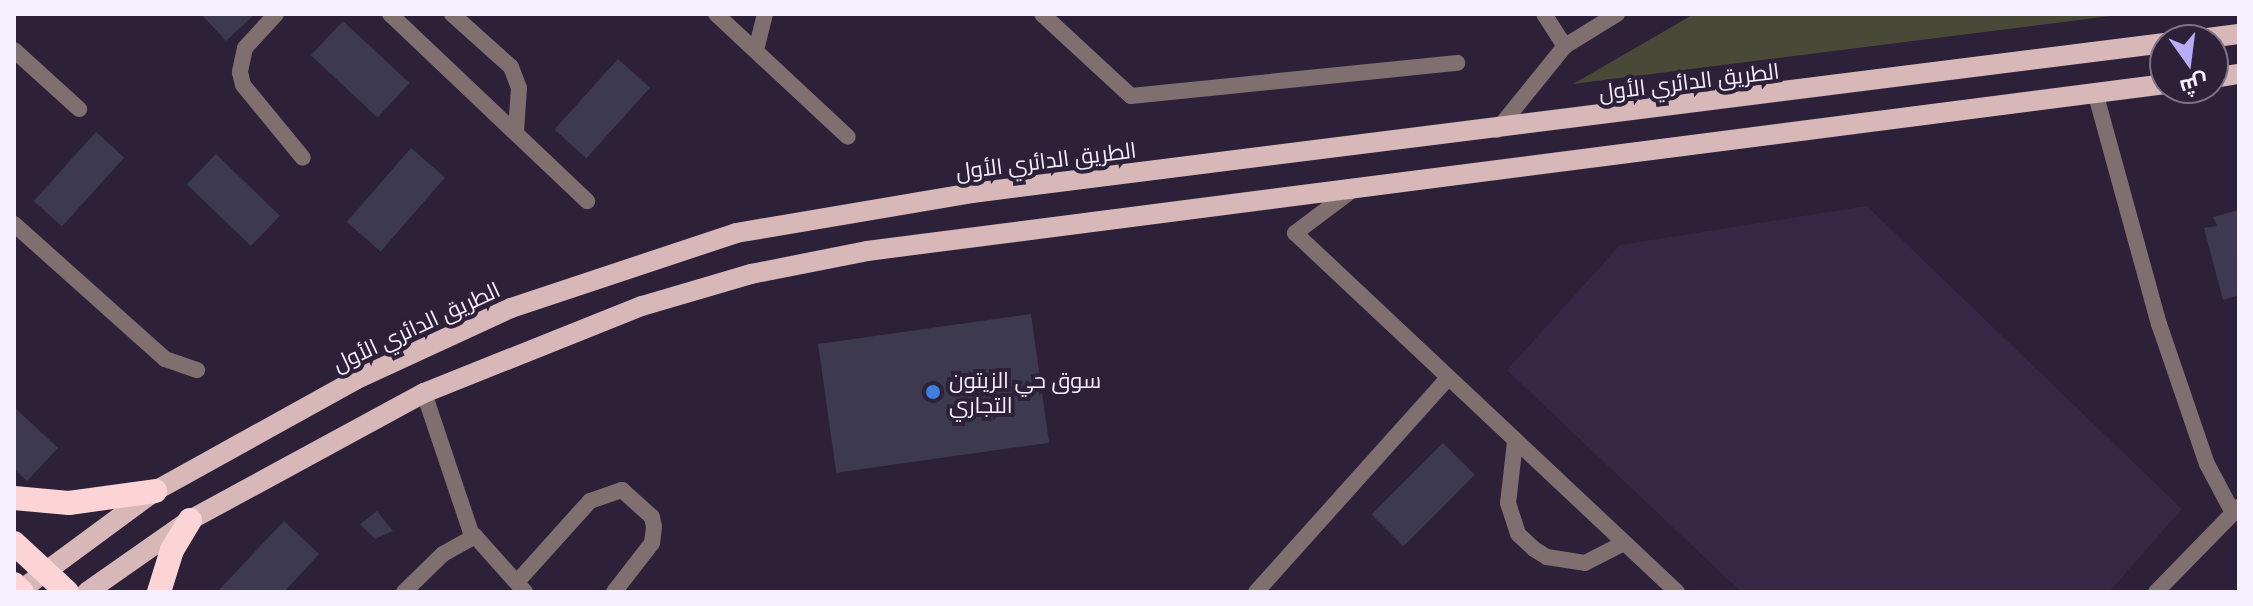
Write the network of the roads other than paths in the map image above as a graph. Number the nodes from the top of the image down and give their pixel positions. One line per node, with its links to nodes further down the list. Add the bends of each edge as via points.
1 (276, 14): 20 (street, via 245,48 240,72 243,85)
2 (392, 14): 18 (street)
3 (452, 14): 18 (street, via 511,67 519,88)
4 (716, 14): 12 (street)
5 (765, 14): 12 (street)
6 (1042, 14): 13 (street, via 1131,96)
7 (1544, 14): 10 (street)
8 (1617, 14): 10 (street)
9 (2149, 45): 17 (main road, الطريق الدائري الأول)
10 (1565, 46): 17 (street)
11 (14, 50): 16 (street)
12 (756, 50): 19 (street)
13 (1457, 63)
14 (2149, 86): 15 (main road)
15 (2095, 92): 21 (main road); 30 (street, via 2159,324 2207,464)
16 (79, 109)
17 (1497, 130): 28 (main road, الطريق الدائري الأول, via 929,198 736,233 511,308 355,380)
18 (516, 131): 22 (street)
19 (848, 137)
20 (303, 158)
21 (1359, 185): 25 (street, via 1295,233); 26 (main road, via 867,251 751,274 628,311)
22 (587, 201)
23 (14, 224): 24 (street, via 165,359)
24 (197, 370)
25 (1447, 379): 27 (street); 43 (street)
26 (424, 393): 31 (main road); 32 (street)
27 (1515, 442): 34 (street); 34 (street, via 1508,503 1518,534 1534,549 1547,557 1585,563)
28 (155, 491): 29 (highway, via 69,503); 35 (main road, الطريق الدائري الأول)
29 (14, 498)
30 (2236, 509): 45 (street)
31 (190, 520): 39 (main road); 40 (highway, via 172,550)
32 (472, 536): 36 (street, via 482,540); 41 (street, via 443,554)
33 (14, 543): 35 (highway)
34 (1624, 543): 44 (street)
35 (45, 571): 37 (main road, الطريق الدائري الأول); 38 (highway)
36 (521, 587): 42 (street, via 590,501 622,490 652,517 654,527 652,543)
37 (18, 590)
38 (67, 592)
39 (87, 592)
40 (159, 592)
41 (404, 592)
42 (614, 592)
43 (1256, 592)
44 (1677, 592)
45 (2156, 592)

